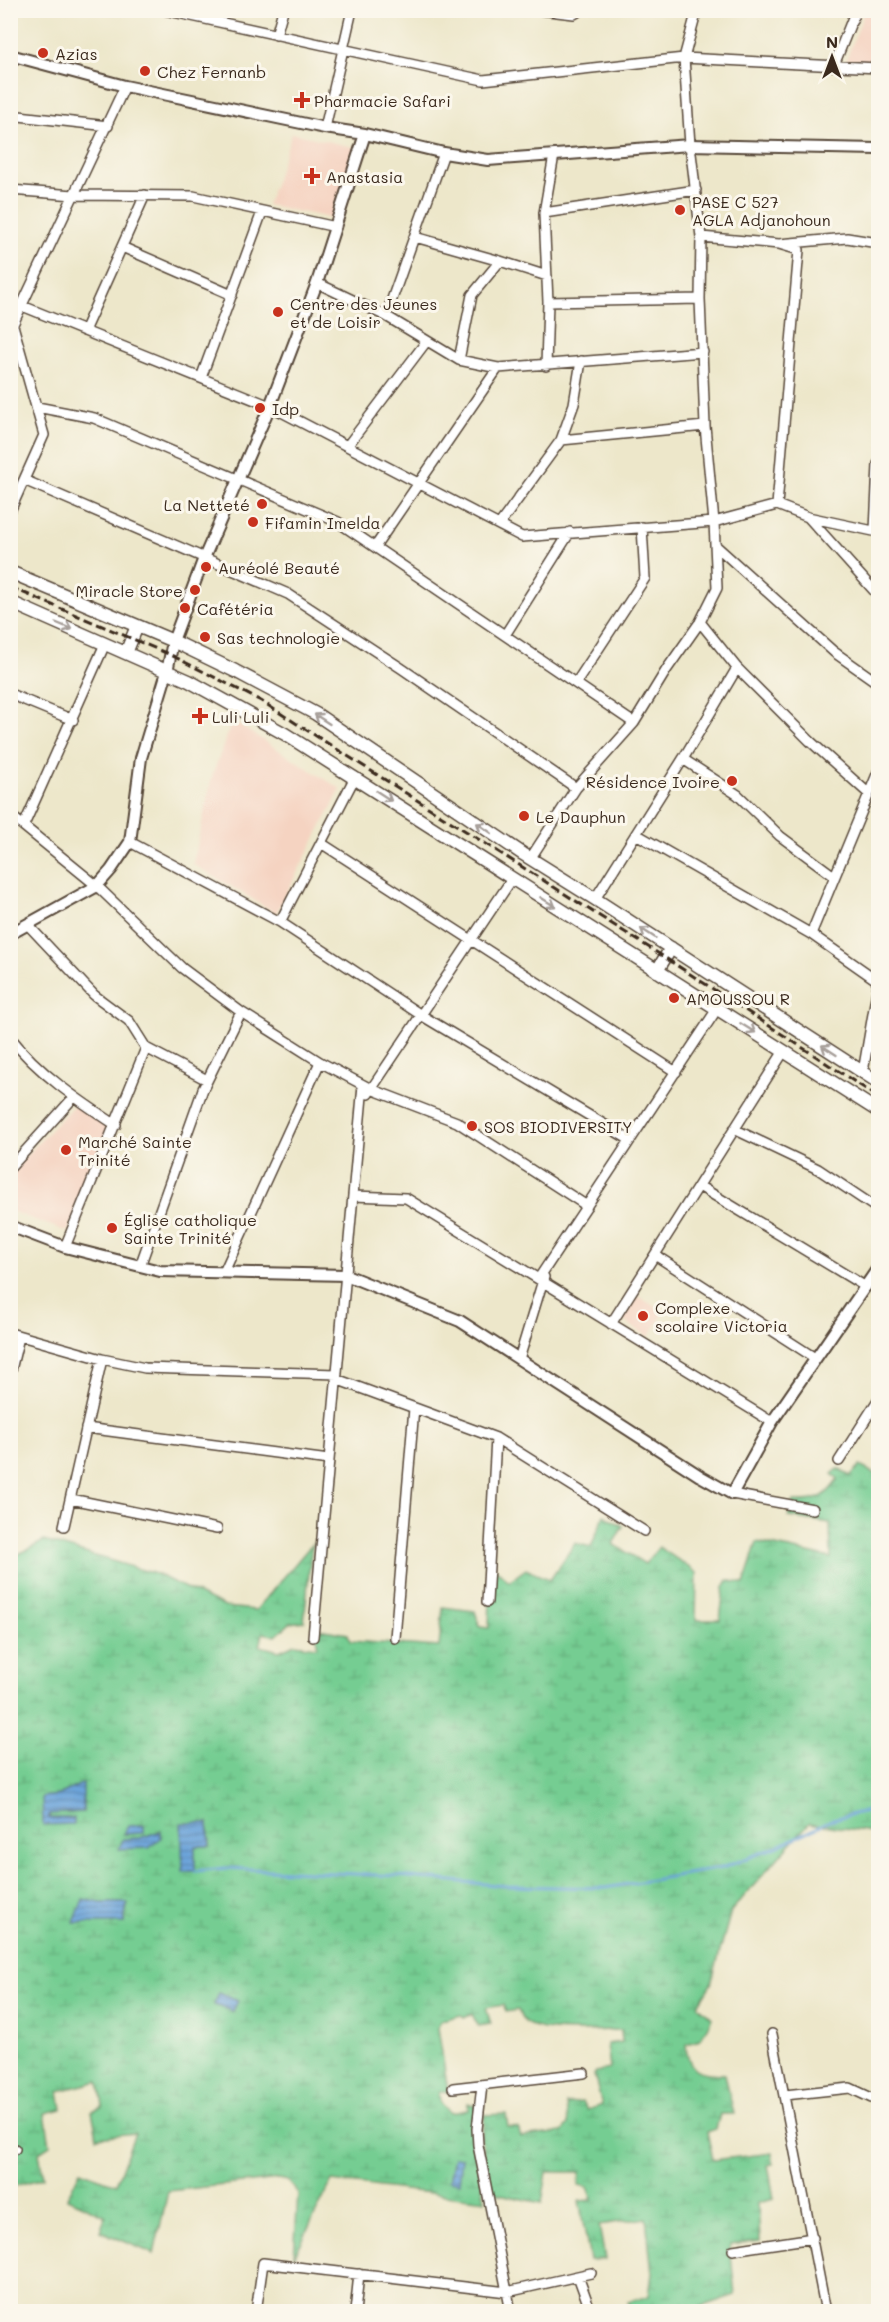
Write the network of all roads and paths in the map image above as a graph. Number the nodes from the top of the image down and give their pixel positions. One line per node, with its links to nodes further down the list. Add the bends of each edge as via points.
1 (164, 10): 8 (street)
2 (283, 10): 9 (street)
3 (352, 10): 10 (street)
4 (540, 10): 5 (street, via 574,14)
5 (581, 10)
6 (697, 10): 12 (street)
7 (856, 10): 13 (street)
8 (199, 14): 9 (street)
9 (276, 35): 10 (street)
10 (344, 50): 12 (street, via 483,80); 18 (street)
11 (10, 55): 15 (street)
12 (684, 58): 13 (street); 20 (street)
13 (834, 65): 14 (street)
14 (879, 68)
15 (125, 86): 17 (street); 18 (street)
16 (10, 115): 17 (street)
17 (108, 126): 26 (street)
18 (325, 128): 19 (street)
19 (364, 134): 22 (street); 30 (street)
20 (690, 145): 21 (street); 23 (street); 25 (street)
21 (879, 149)
22 (444, 153): 23 (street, via 488,160); 31 (street)
23 (554, 155): 29 (street)
24 (10, 190): 26 (street)
25 (696, 190): 29 (street); 32 (street)
26 (74, 195): 27 (street); 43 (street)
27 (145, 195): 28 (street, via 193,196); 35 (street)
28 (262, 212): 30 (street); 39 (street)
29 (544, 213): 37 (street)
30 (336, 227): 38 (street)
31 (415, 237): 36 (street); 44 (street)
32 (701, 237): 34 (street); 40 (street)
33 (879, 243): 34 (street, via 847,238)
34 (779, 244): 63 (street, via 799,250)
35 (122, 248): 39 (street); 46 (street)
36 (500, 261): 37 (street); 49 (street, via 472,295)
37 (547, 276): 42 (street)
38 (317, 283): 44 (street); 54 (street)
39 (231, 295): 53 (street)
40 (700, 299): 42 (street); 48 (street)
41 (10, 301): 43 (street)
42 (548, 302): 51 (street)
43 (22, 306): 45 (street); 46 (street)
44 (386, 316): 47 (street)
45 (12, 320): 55 (street)
46 (84, 331): 53 (street)
47 (426, 342): 49 (street); 58 (street)
48 (703, 352): 50 (street); 56 (street)
49 (459, 360): 52 (street)
50 (581, 362): 51 (street); 57 (street, via 574,404)
51 (546, 366): 52 (street)
52 (498, 369): 62 (street)
53 (201, 378): 54 (street)
54 (270, 406): 58 (street); 60 (street)
55 (37, 407): 60 (street, via 94,418); 61 (street, via 44,435)
56 (705, 426): 57 (street); 66 (street)
57 (561, 440): 67 (street)
58 (348, 445): 62 (street)
59 (879, 464): 70 (street)
60 (237, 479): 72 (street, via 338,522); 73 (street)
61 (24, 480): 64 (street); 73 (street)
62 (419, 483): 67 (street); 72 (street)
63 (777, 505): 65 (street); 66 (street)
64 (10, 511)
65 (808, 517): 70 (street); 75 (street)
66 (714, 522): 68 (street); 71 (street)
67 (499, 525): 69 (street, via 522,537)
68 (642, 527): 69 (street); 85 (street, via 645,578)
69 (570, 532): 79 (street)
70 (877, 532)
71 (715, 545): 77 (street, via 717,588); 86 (street, via 834,652)
72 (375, 547): 79 (street)
73 (204, 558): 80 (street); 93 (street, via 288,594)
74 (10, 572): 78 (main road)
75 (879, 595)
76 (10, 602): 81 (main road, one-way to 81)
77 (700, 622): 83 (street); 89 (street)
78 (137, 626): 80 (main road); 82 (main road)
79 (505, 635): 85 (street)
80 (173, 641): 84 (street); 100 (main road, one-way to 80, via 316,714)
81 (105, 644): 82 (main road); 88 (street)
82 (126, 653): 84 (main road)
83 (736, 668): 90 (street); 94 (street)
84 (167, 672): 92 (main road, via 261,720); 98 (street, via 141,758)
85 (576, 683): 89 (street)
86 (879, 683)
87 (10, 694): 88 (street)
88 (73, 720): 96 (street)
89 (634, 723): 93 (street)
90 (683, 759): 97 (street); 101 (street, via 738,795 780,836)
91 (879, 771): 94 (street)
92 (355, 777): 99 (street); 102 (main road, one-way to 102)
93 (576, 788): 100 (street)
94 (868, 793): 101 (street)
95 (10, 815): 96 (street)
96 (24, 825): 103 (street)
97 (636, 834): 104 (street); 108 (street)
98 (130, 842): 103 (street); 105 (street)
99 (321, 843): 105 (street); 109 (street)
100 (530, 859): 104 (main road)
101 (834, 876): 108 (street)
102 (512, 879): 109 (street); 111 (main road, one-way to 111)
103 (97, 886): 106 (street); 114 (street, via 182,968)
104 (595, 898): 110 (main road, one-way to 104)
105 (280, 922): 115 (street)
106 (28, 925): 107 (street); 117 (street, via 93,995 129,1021)
107 (10, 934)
108 (811, 934): 112 (street)
109 (472, 940): 115 (street); 122 (street)
110 (671, 948): 111 (main road); 123 (main road, one-way to 110)
111 (657, 971): 113 (main road)
112 (879, 983): 123 (street)
113 (717, 1009): 119 (main road, one-way to 119); 122 (street)
114 (241, 1012): 121 (street); 124 (street)
115 (421, 1015): 126 (street); 131 (street)
116 (10, 1037): 118 (street)
117 (146, 1048): 124 (street); 129 (street)
118 (20, 1049): 120 (street); 127 (street)
119 (784, 1051): 128 (main road); 130 (street)
120 (10, 1054)
121 (320, 1062): 126 (street); 142 (street)
122 (676, 1071): 131 (street)
123 (863, 1072): 125 (main road)
124 (207, 1080): 140 (street)
125 (879, 1082)
126 (367, 1087): 134 (street, via 361,1103); 135 (street, via 457,1122)
127 (74, 1097): 129 (street); 132 (street)
128 (879, 1111)
129 (116, 1125): 138 (street)
130 (735, 1129): 133 (street); 136 (street, via 818,1169)
131 (630, 1140): 135 (street)
132 (10, 1168)
133 (699, 1185): 139 (street); 145 (street)
134 (353, 1196): 143 (street); 144 (street, via 406,1198)
135 (587, 1206): 144 (street)
136 (879, 1209)
137 (10, 1226): 138 (street)
138 (65, 1247): 140 (street)
139 (655, 1255): 146 (street); 148 (street)
140 (140, 1266): 142 (street, via 160,1271)
141 (879, 1268): 145 (street)
142 (224, 1272): 143 (street)
143 (346, 1275): 150 (street, via 460,1321); 152 (street)
144 (541, 1279): 146 (street); 150 (street)
145 (866, 1287): 148 (street)
146 (611, 1324): 155 (street)
147 (15, 1335): 149 (street); 151 (street)
148 (815, 1358): 155 (street)
149 (102, 1359): 152 (street, via 145,1368); 156 (street)
150 (519, 1359): 160 (street)
151 (10, 1374)
152 (336, 1377): 154 (street); 158 (street)
153 (879, 1400): 159 (street)
154 (414, 1408): 157 (street); 168 (street)
155 (772, 1422): 160 (street)
156 (87, 1428): 158 (street); 161 (street)
157 (496, 1438): 165 (street); 166 (street)
158 (329, 1460): 167 (street)
159 (839, 1461)
160 (732, 1494): 162 (street)
161 (70, 1498): 163 (street); 164 (street)
162 (813, 1509)
163 (64, 1526)
164 (217, 1529)
165 (644, 1531)
166 (487, 1602)
167 (313, 1637)
168 (395, 1638)
169 (772, 2034): 173 (street)
170 (584, 2073): 171 (street)
171 (482, 2085): 172 (street); 180 (street, via 478,2145)
172 (453, 2088)
173 (785, 2095): 174 (street, via 850,2088); 175 (street)
174 (879, 2101)
175 (813, 2238): 176 (street); 185 (street)
176 (733, 2250)
177 (591, 2273): 179 (street)
178 (359, 2274): 180 (street); 181 (street, via 263,2263); 182 (street)
179 (578, 2277): 180 (street); 184 (street)
180 (507, 2292): 183 (street)
181 (256, 2312)
182 (355, 2312)
183 (511, 2312)
184 (591, 2312)
185 (826, 2312)

